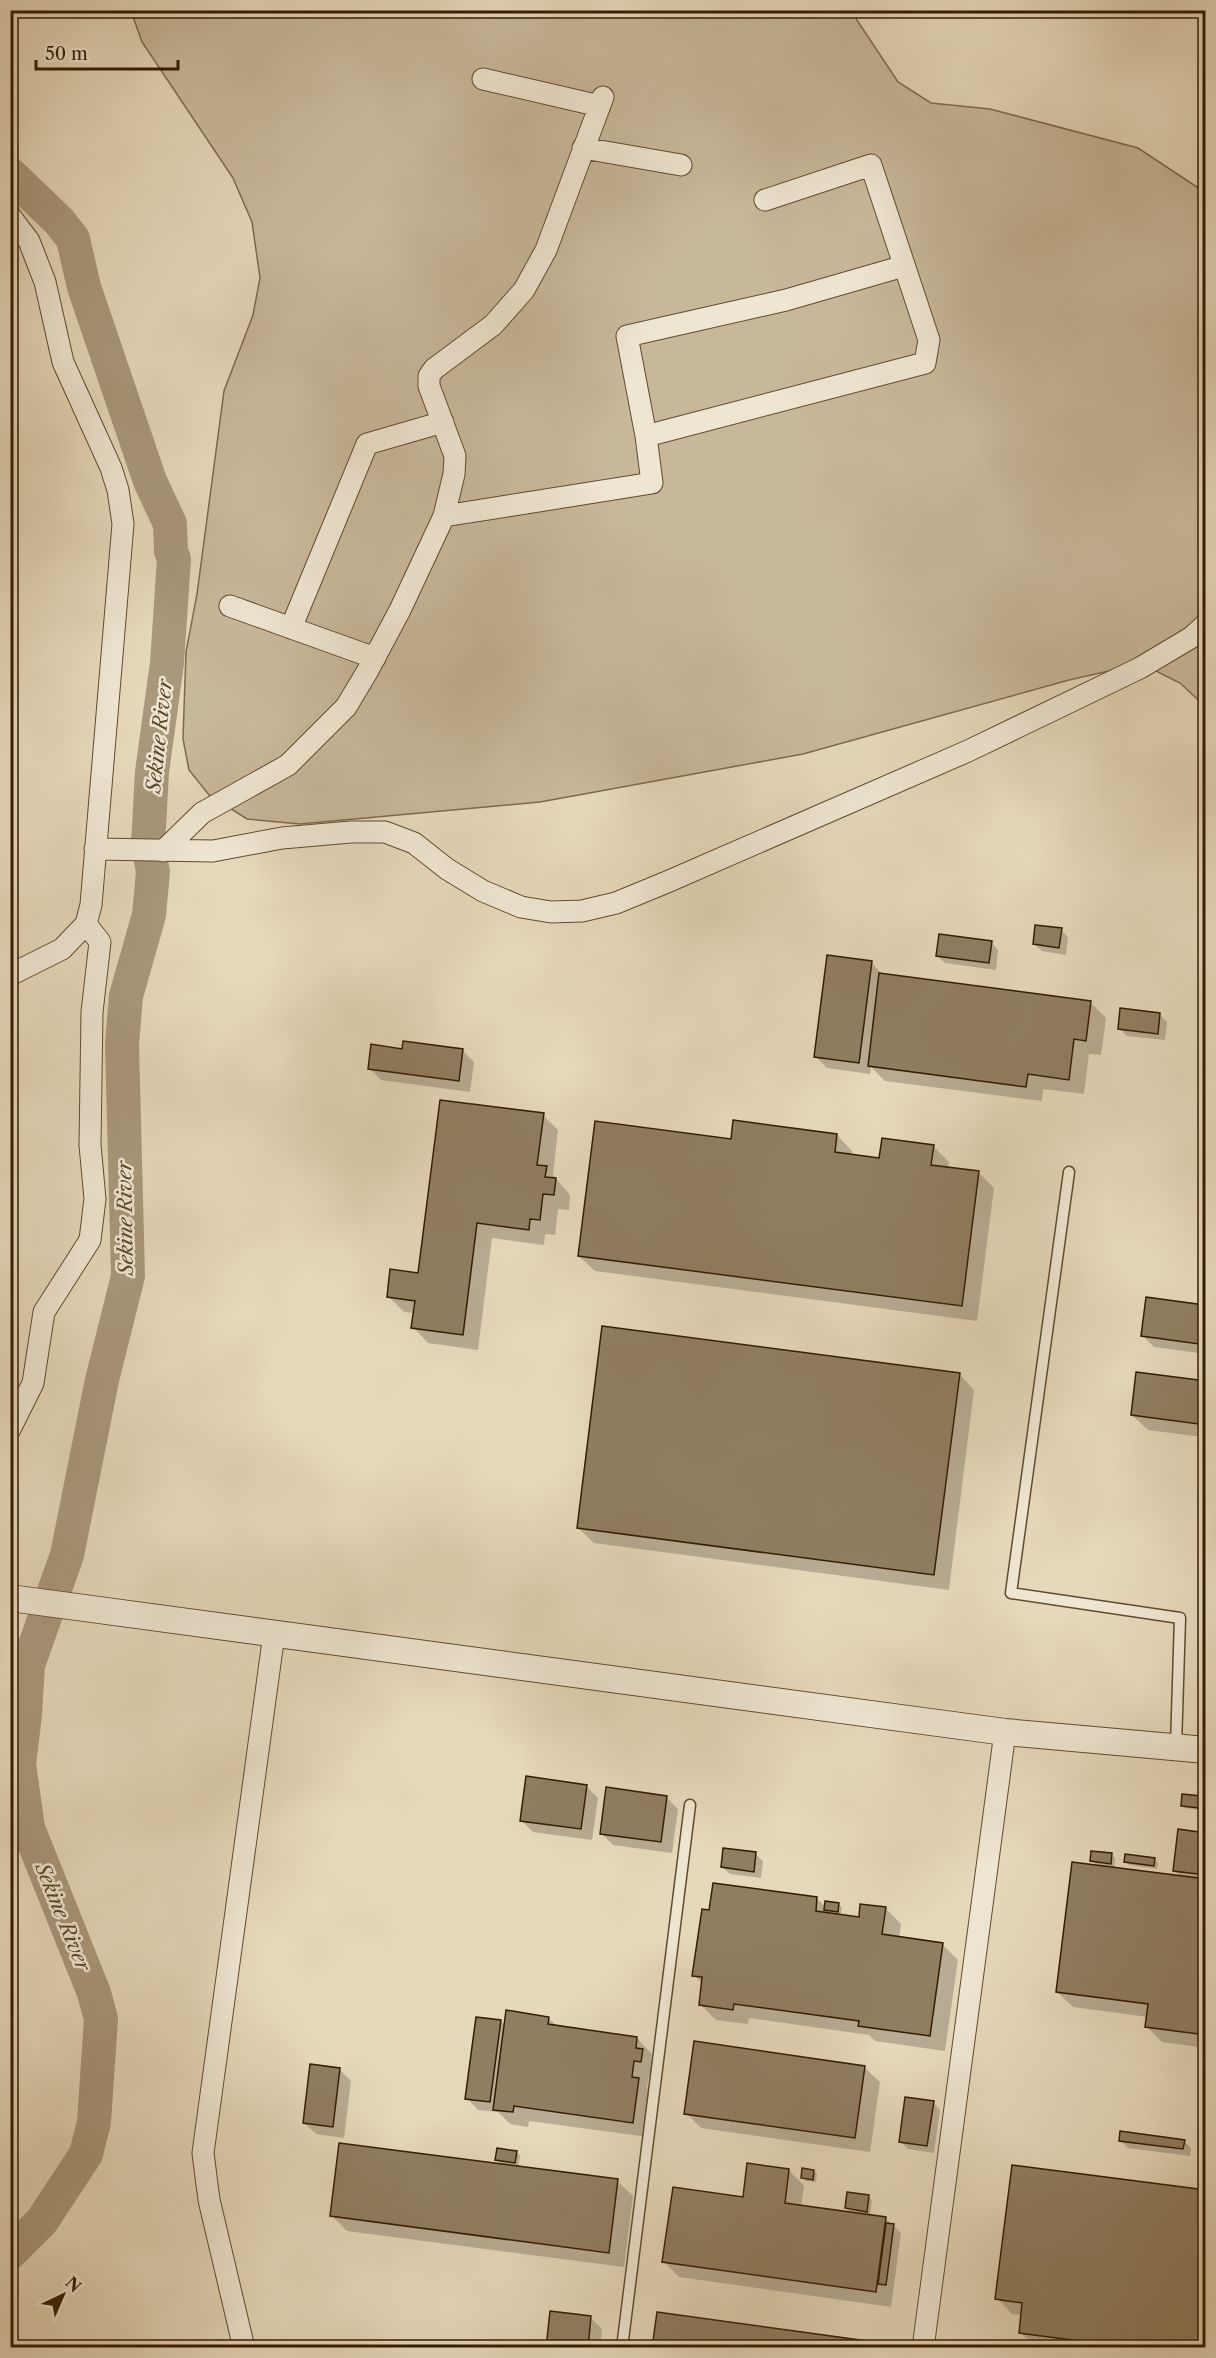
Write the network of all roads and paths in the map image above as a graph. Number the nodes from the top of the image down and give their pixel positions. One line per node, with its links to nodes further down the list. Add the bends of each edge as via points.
1 (483, 78): 2 (street, via 602,101)
2 (584, 148): 3 (street); 7 (street, via 546,250 524,290 493,325 429,376)
3 (681, 165)
4 (765, 200): 6 (street, via 871,165)
5 (10, 216): 14 (street, via 29,242 45,282 63,362 111,468 123,524)
6 (904, 266): 8 (street, via 786,300 627,336); 8 (street, via 928,340 925,363)
7 (442, 422): 9 (street, via 455,456); 12 (street, via 367,444)
8 (646, 436): 9 (street, via 652,483)
9 (444, 516): 13 (street)
10 (230, 606): 12 (street)
11 (1206, 624): 15 (street, via 1192,637 1140,668 968,751 667,882 616,903 582,911 551,912 521,907 483,891 414,843 385,832 282,837 213,851)
12 (291, 628): 13 (street)
13 (375, 658): 15 (street, via 346,707 288,765 202,813)
14 (95, 849): 15 (street); 16 (street)
15 (163, 851)
16 (86, 924): 17 (street, via 62,949); 19 (street, via 100,942 92,1012 90,1145 95,1199 90,1240 45,1312 33,1383)
17 (10, 975)
18 (1069, 1172): 23 (lane, via 1011,1593 1180,1618)
19 (10, 1429)
20 (20, 1599): 21 (street)
21 (274, 1634): 22 (street); 26 (street, via 202,2153 209,2200)
22 (1005, 1732): 23 (street); 28 (street)
23 (1176, 1746): 24 (street)
24 (1206, 1750)
25 (690, 1805): 27 (lane)
26 (244, 2348)
27 (622, 2348)
28 (923, 2348)

